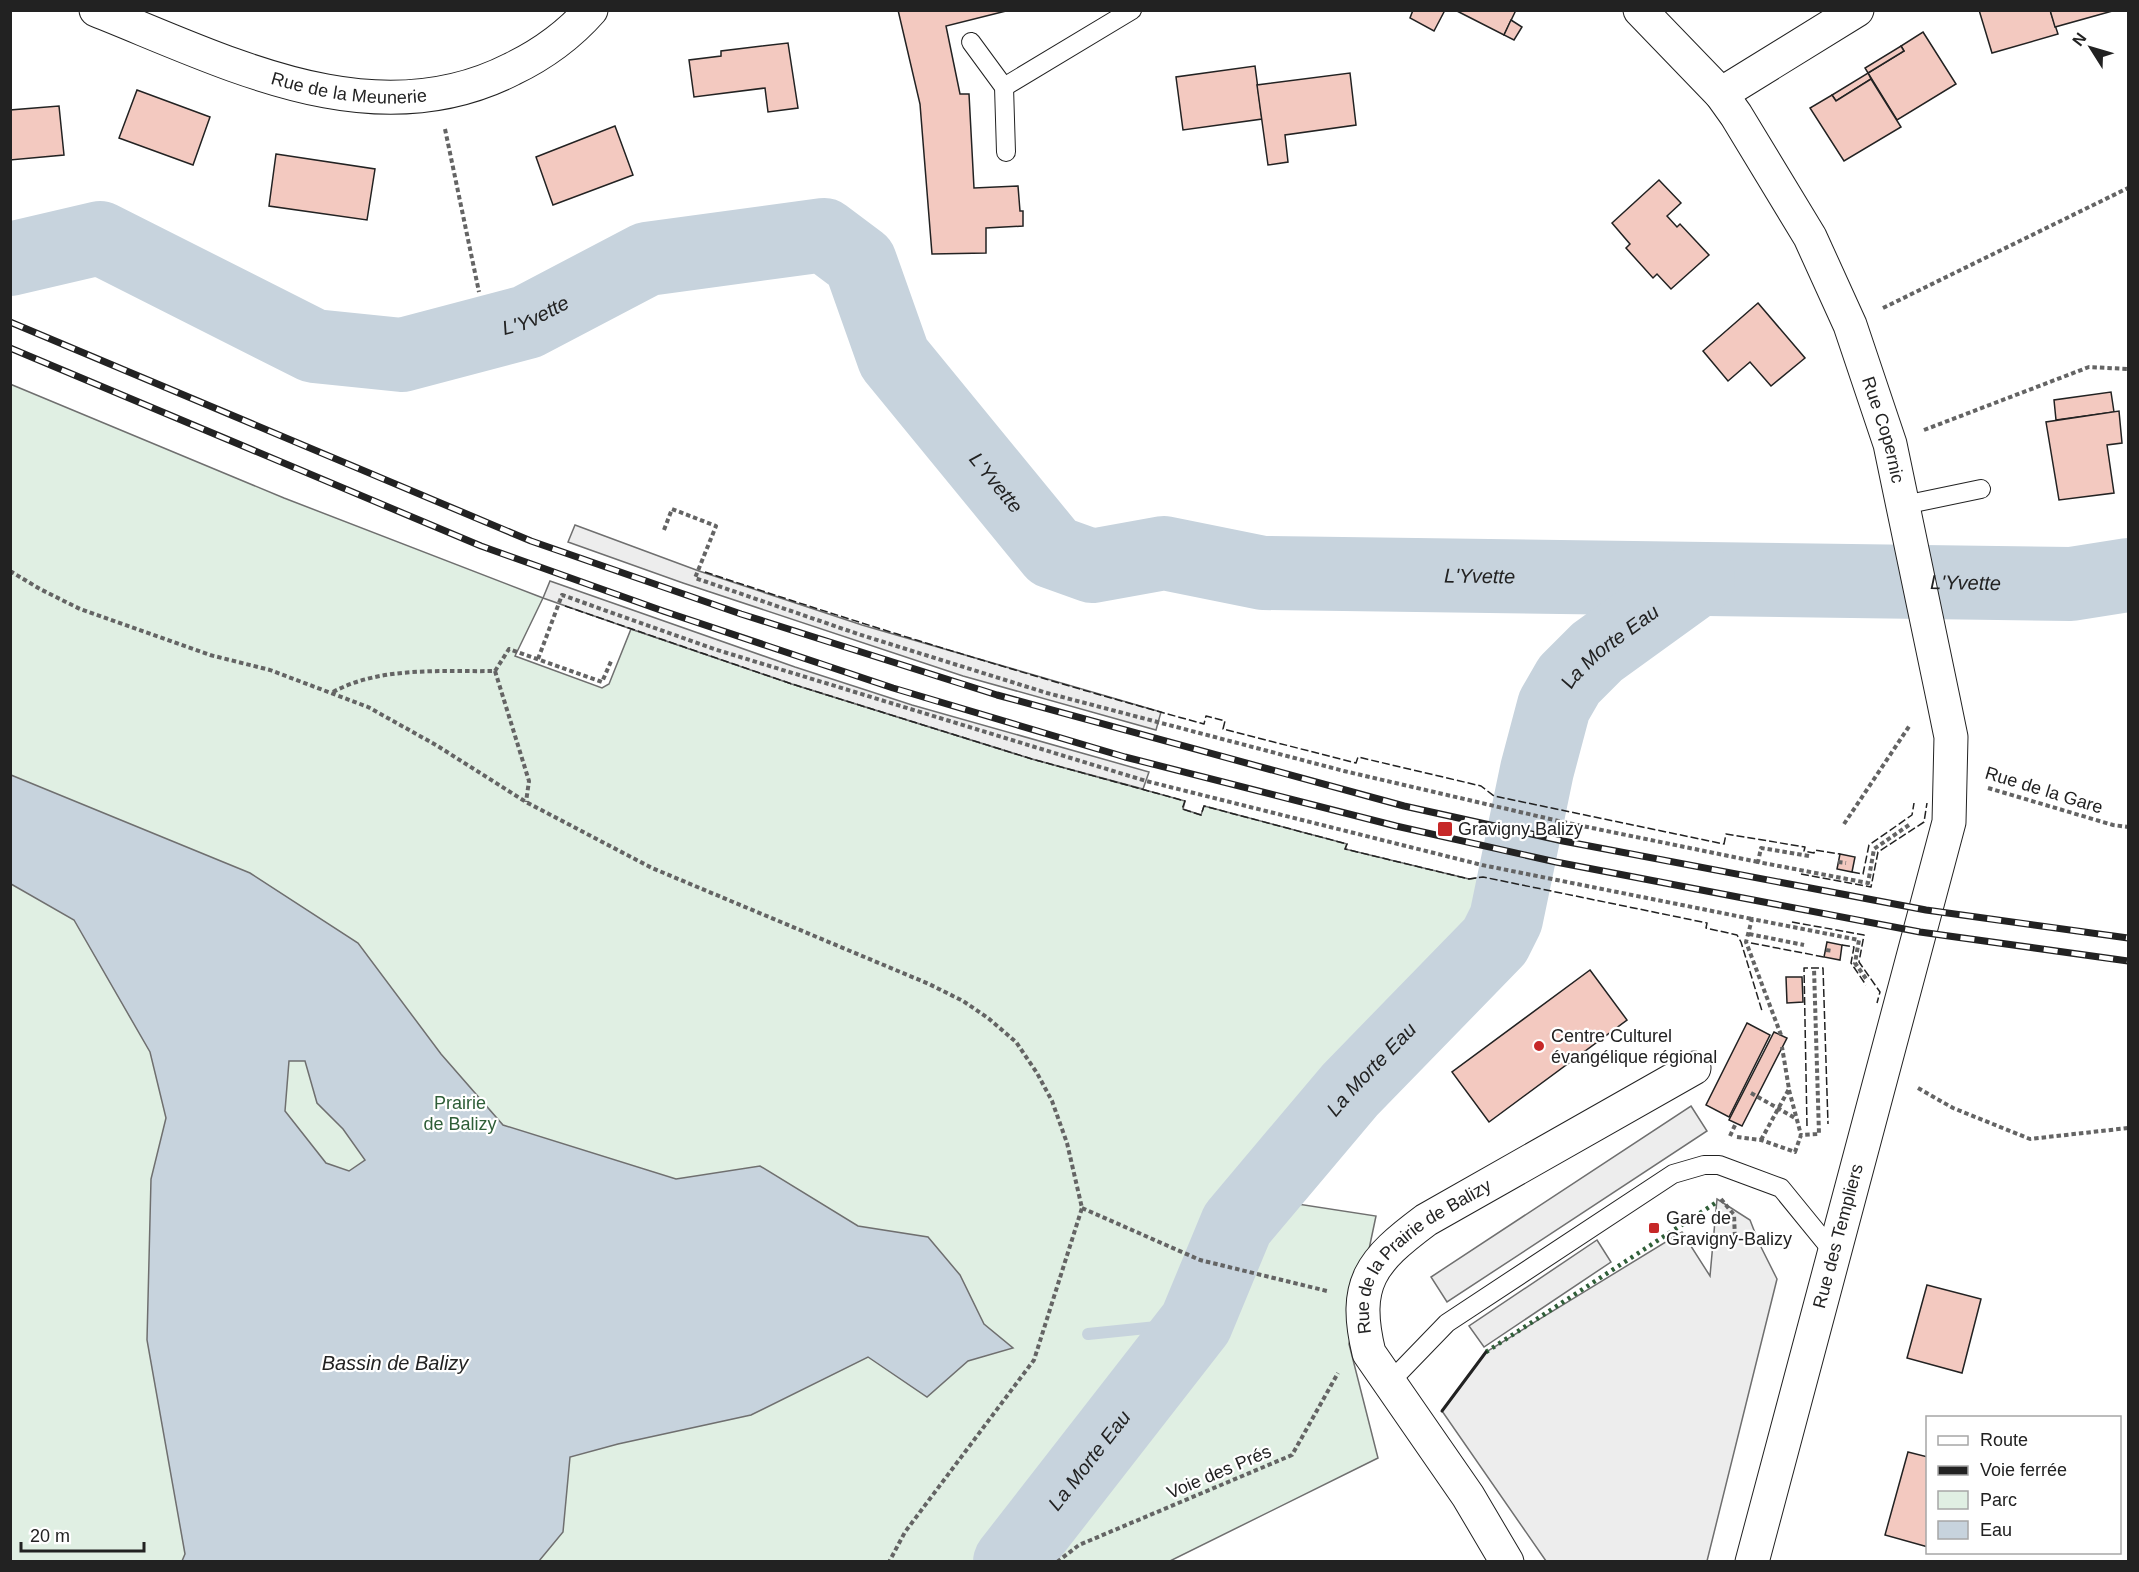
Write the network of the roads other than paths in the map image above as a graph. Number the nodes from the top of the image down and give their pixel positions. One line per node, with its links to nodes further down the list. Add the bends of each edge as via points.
1 (96, 10): 2 (street, Rue de la Meunerie, via 262,76 328,92 382,99 438,96 485,83 541,55)
2 (591, 10)
3 (1132, 10): 7 (lane)
4 (1640, 10): 8 (street, Rue Copernic)
5 (1857, 10): 8 (street)
6 (971, 42): 7 (lane)
7 (1005, 87): 9 (lane)
8 (1721, 94): 11 (street, Rue Copernic, via 1810,237 1850,325 1890,444)
9 (1006, 153)
10 (1981, 489): 11 (lane)
11 (1906, 513): 12 (street, Rue Copernic, via 1951,737 1949,822)
12 (1926, 910): 14 (street, Rue des Templiers)
13 (1694, 1068): 15 (street, Rue de la Prairie de Balizy, via 1426,1220 1397,1242 1367,1280 1362,1313 1369,1353)
14 (1834, 1253): 15 (lane, via 1780,1188 1719,1166 1704,1165 1672,1174 1447,1323); 17 (street, Rue des Templiers)
15 (1388, 1384): 16 (street, Rue de la Prairie de Balizy, via 1468,1496)
16 (1507, 1562)
17 (1752, 1562)

